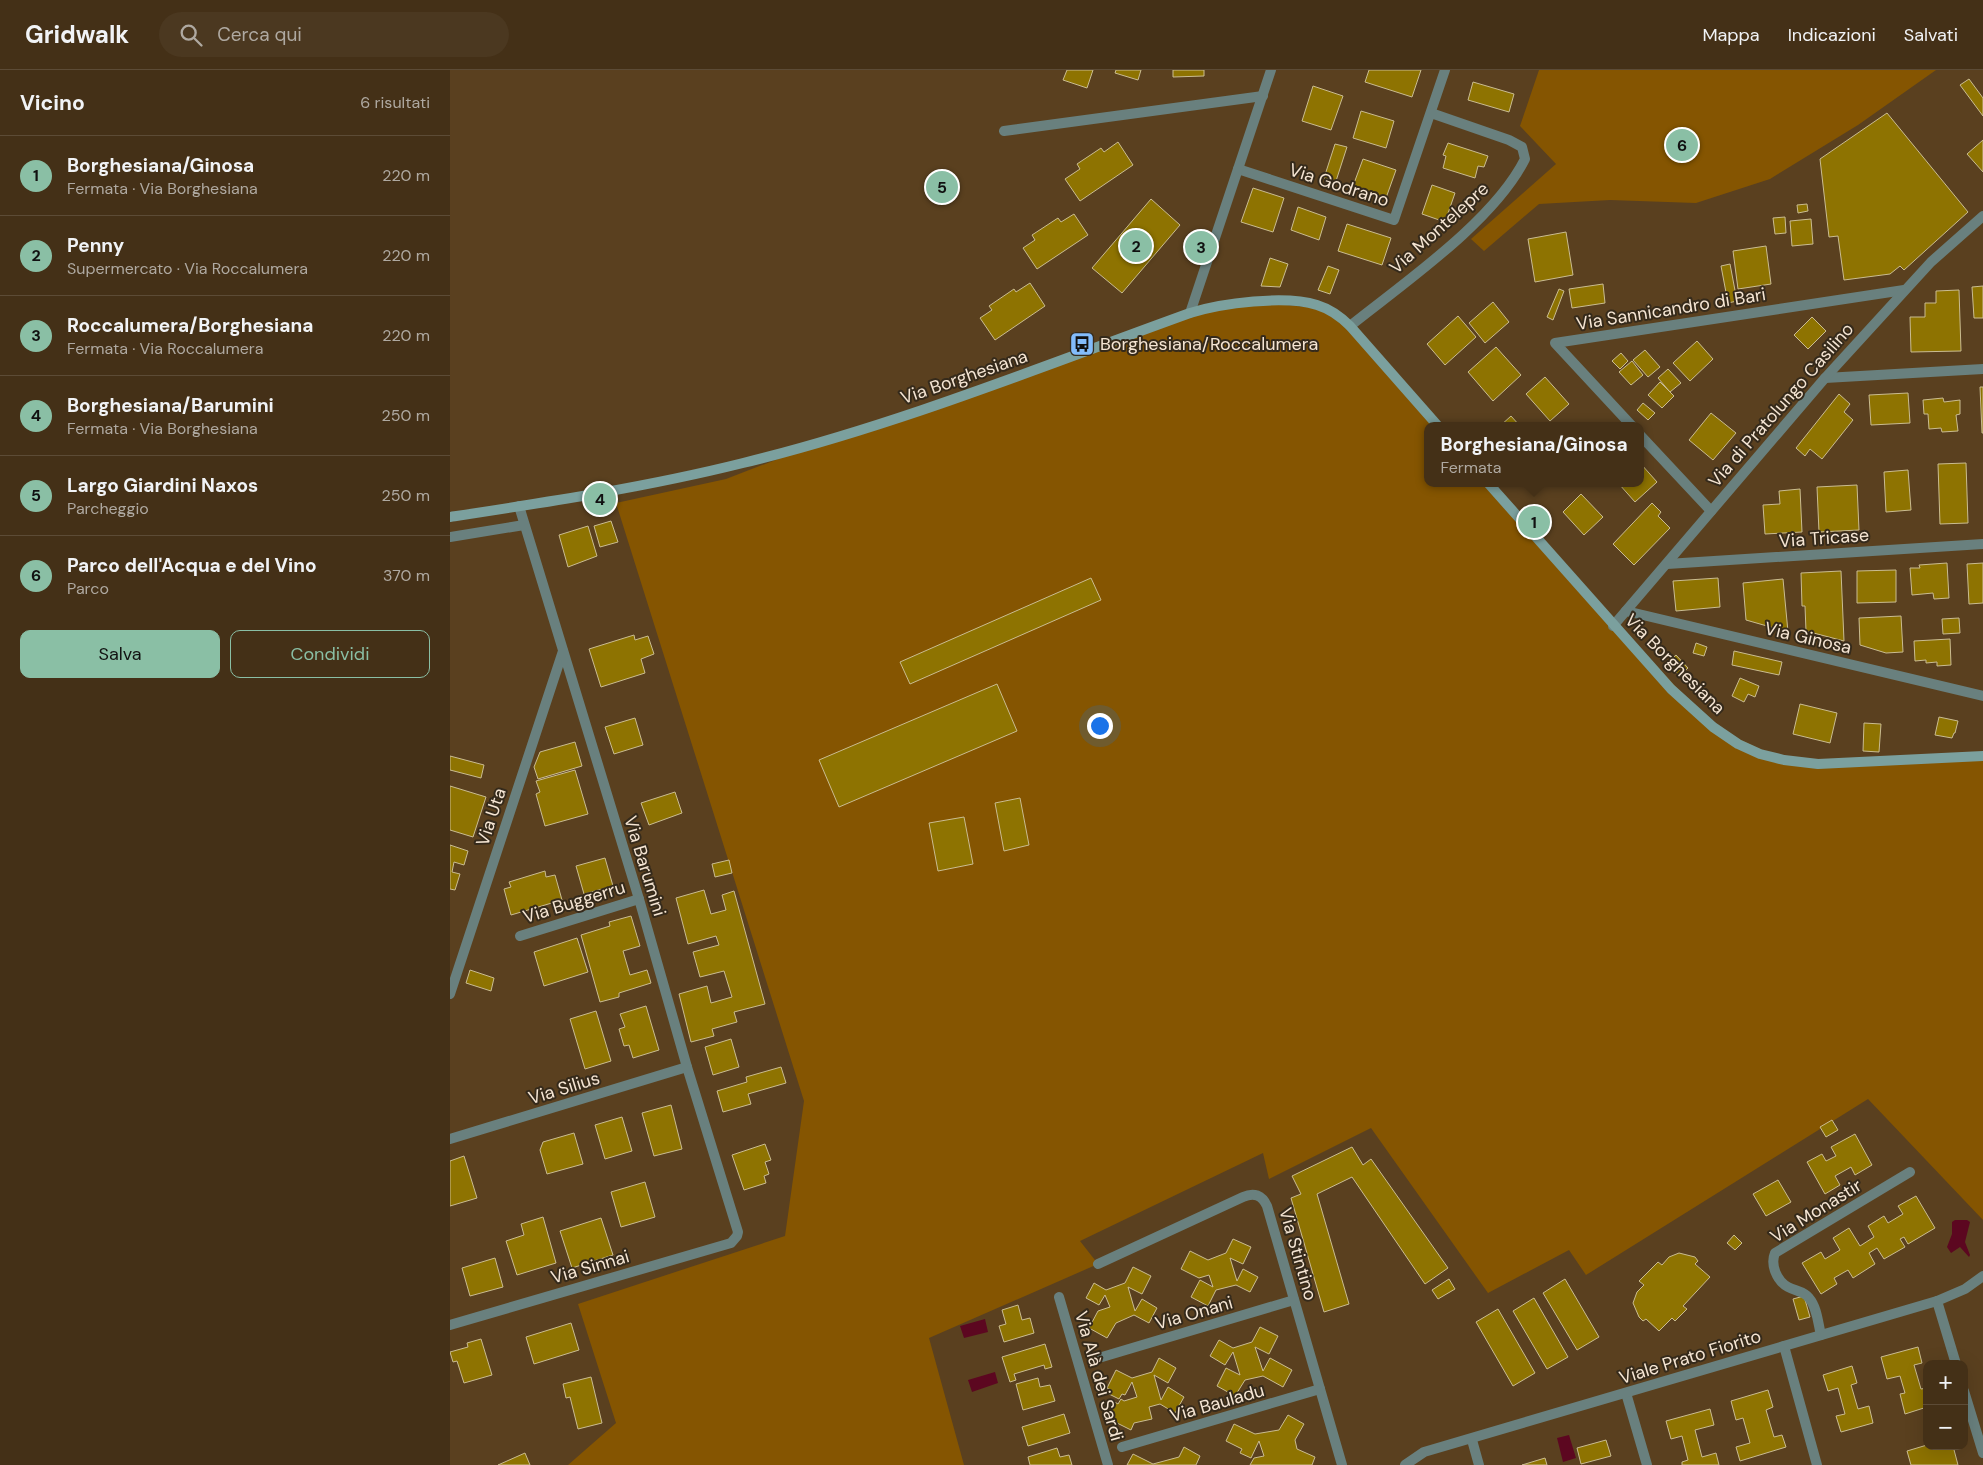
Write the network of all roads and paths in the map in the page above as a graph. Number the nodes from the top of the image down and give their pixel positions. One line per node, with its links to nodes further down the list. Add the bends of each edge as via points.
1 (1271, 70): 3 (street)
2 (1445, 70): 4 (street, Via Godrano)
3 (1263, 96): 5 (street); 6 (street)
4 (1431, 113): 6 (street, Via Godrano, via 1394,220); 10 (street, Via Montelepre, via 1509,140 1522,147 1525,159 1493,205 1449,246)
5 (1004, 131)
6 (1238, 169): 9 (street)
7 (1983, 216): 8 (street, Via di Pratolungo Casilino)
8 (1904, 290): 12 (street, Via di Pratolungo Casilino); 14 (street, Via Sannicandro di Bari, via 1555,342)
9 (1190, 313): 10 (street, Via Borghesiana, via 1237,304 1298,302 1328,309); 17 (street, Via Borghesiana, via 942,402 777,454 704,472)
10 (1350, 326): 13 (street, Via Borghesiana)
11 (1983, 369): 12 (street)
12 (1825, 378): 18 (street, Via di Pratolungo Casilino)
13 (1434, 422)
14 (1628, 422)
15 (1644, 439): 18 (street)
16 (1492, 487): 25 (street, Via Borghesiana)
17 (519, 506): 19 (street, Via Borghesiana); 20 (street, Via Barumini)
18 (1711, 511): 23 (street, Via di Pratolungo Casilino)
19 (450, 516)
20 (524, 525): 21 (street); 26 (street, Via Barumini)
21 (450, 537)
22 (1983, 544): 23 (street, Via Tricase)
23 (1667, 564): 24 (street, Via di Pratolungo Casilino)
24 (1626, 611): 25 (street, Via di Pratolungo Casilino); 27 (street, Via Ginosa)
25 (1614, 626): 28 (street, Via Borghesiana, via 1696,713 1732,741 1760,754 1796,762 1828,764)
26 (563, 651): 29 (street, Via Barumini); 31 (street, Via Uta)
27 (1983, 696)
28 (1983, 756)
29 (638, 898): 30 (street, Via Buggerru); 32 (street, Via Barumini)
30 (520, 936)
31 (450, 994)
32 (686, 1067): 33 (street, Via Silius); 35 (street, Via Barumini, via 738,1227)
33 (450, 1140)
34 (1910, 1172): 42 (street, Via Monastir, via 1775,1253 1773,1264 1777,1275 1786,1286 1810,1299)
35 (738, 1236): 41 (street, Via Sinnai, via 731,1243)
36 (1098, 1264): 39 (street, Via Stintino, via 1243,1196 1254,1194 1261,1196 1267,1206)
37 (1983, 1276): 40 (street, Viale Prato Fiorito, via 1965,1289)
38 (1059, 1297): 52 (street, Via Alà dei Sardi)
39 (1294, 1300): 44 (street, Via Onani); 46 (street, Via Stintino)
40 (1937, 1301): 42 (street, Viale Prato Fiorito); 45 (street)
41 (450, 1324)
42 (1821, 1335): 43 (street, Viale Prato Fiorito)
43 (1784, 1346): 47 (street, Viale Prato Fiorito); 57 (street)
44 (1102, 1357)
45 (1955, 1360)
46 (1320, 1389): 50 (street, Via Bauladu); 53 (street, Via Stintino)
47 (1626, 1393): 49 (street, Viale Prato Fiorito); 56 (street)
48 (1968, 1404): 51 (street)
49 (1472, 1440): 54 (street, Viale Prato Fiorito, via 1424,1452); 55 (street)
50 (1122, 1447)
51 (1983, 1453)
52 (1108, 1465)
53 (1342, 1465)
54 (1405, 1465)
55 (1479, 1465)
56 (1647, 1465)
57 (1817, 1465)

